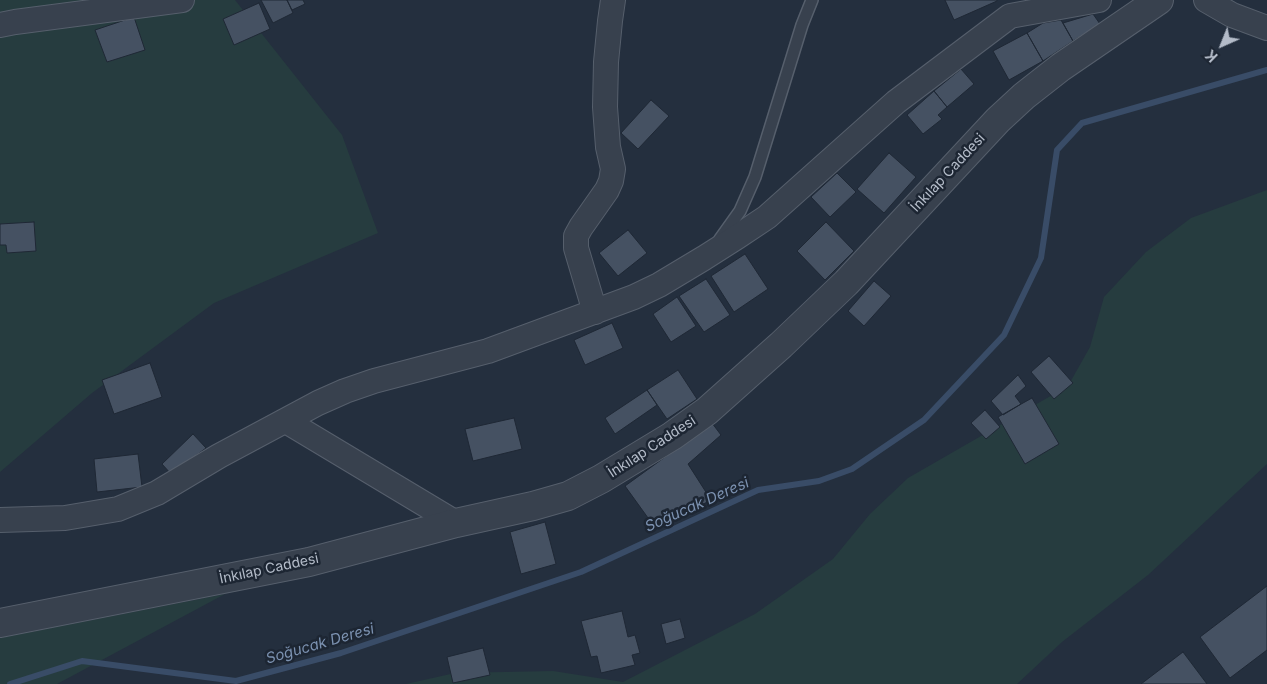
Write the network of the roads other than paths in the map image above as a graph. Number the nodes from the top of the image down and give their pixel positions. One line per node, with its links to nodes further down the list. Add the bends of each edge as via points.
1 (182, 0): 8 (street)
2 (613, 0): 11 (street, via 605,107 613,169 607,190 576,236 576,248)
3 (812, 0): 10 (lane, via 748,195 728,229)
4 (1099, 0): 7 (street)
5 (1159, 0): 14 (street, İnkılap Caddesi, via 1061,67 1017,102 846,283 707,411 602,480 568,496)
6 (1206, 0): 9 (street, via 1232,15)
7 (1006, 8): 10 (street, via 767,217)
8 (0, 25)
9 (1267, 28)
10 (704, 258): 11 (street, via 634,297)
11 (595, 312): 12 (street, via 488,351 374,380 318,403)
12 (286, 421): 13 (street, via 157,492 118,508 65,518); 14 (street)
13 (0, 520)
14 (456, 523): 15 (street, İnkılap Caddesi, via 309,562)
15 (0, 622)

